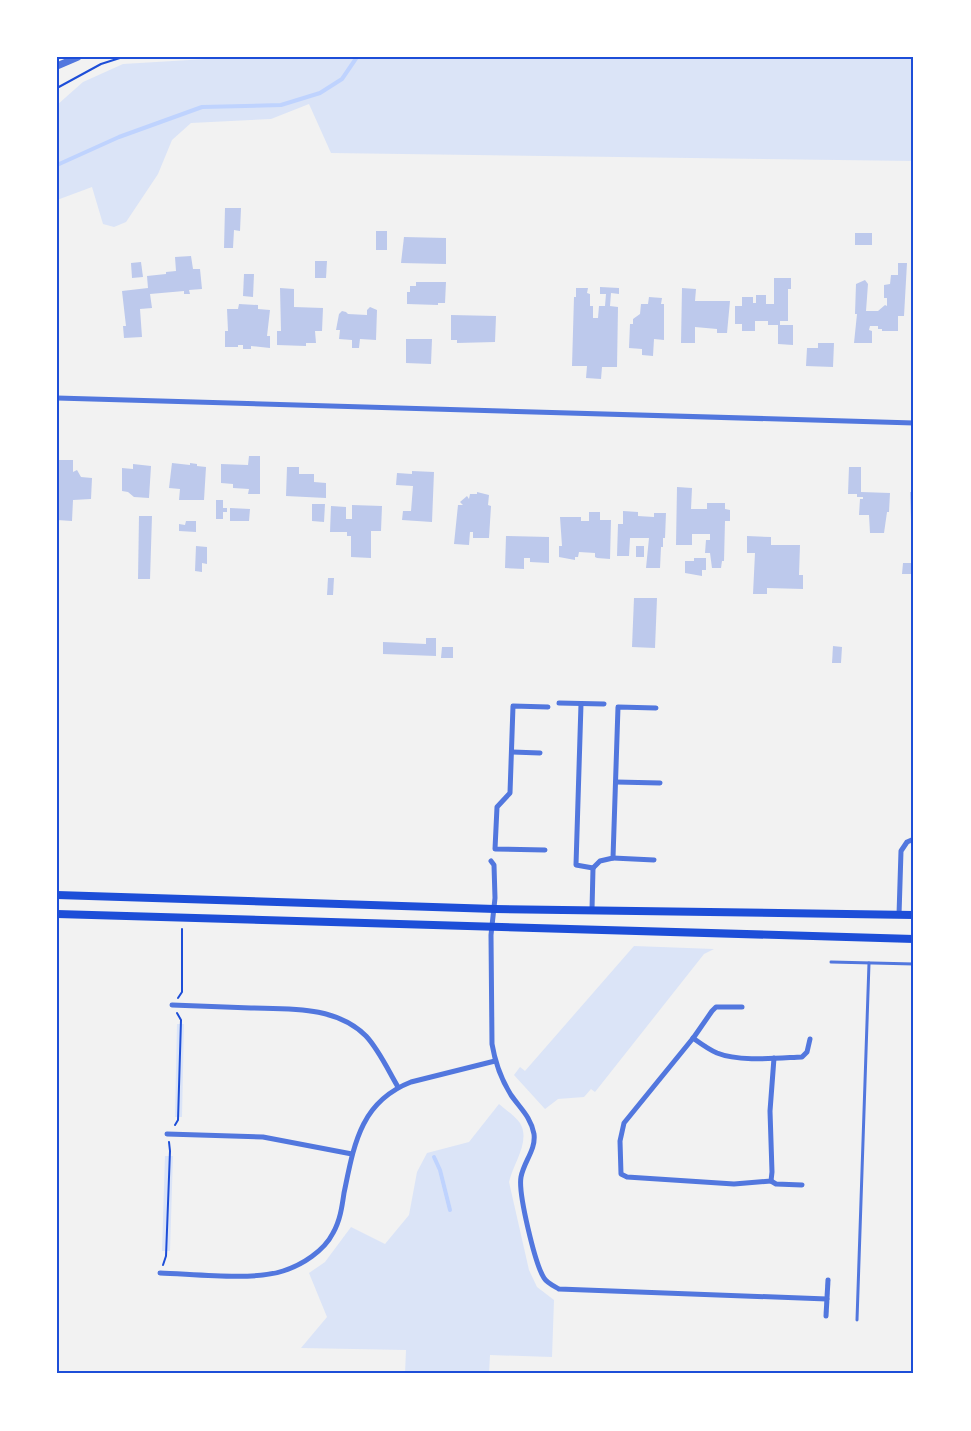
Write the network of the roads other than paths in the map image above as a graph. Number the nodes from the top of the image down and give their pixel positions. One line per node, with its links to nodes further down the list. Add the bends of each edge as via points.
1 (78, 57): 2 (street)
2 (57, 66)
3 (57, 398): 4 (street)
4 (914, 423)
5 (559, 703): 6 (street)
6 (581, 704): 7 (street); 19 (street, via 576,865)
7 (604, 704)
8 (548, 707): 10 (street, via 513,706)
9 (656, 708): 12 (street, via 618,707)
10 (512, 752): 11 (street); 15 (street, via 510,793 497,807 495,849)
11 (540, 753)
12 (616, 782): 13 (street); 16 (street)
13 (660, 783)
14 (914, 839): 24 (street, via 901,851)
15 (545, 850)
16 (613, 858): 17 (street); 19 (street, via 600,861)
17 (654, 860)
18 (491, 861): 21 (street)
19 (593, 868): 22 (street)
20 (57, 894): 21 (main road)
21 (495, 909): 22 (main road); 26 (street)
22 (592, 910): 24 (main road)
23 (57, 914): 26 (main road)
24 (899, 915): 25 (main road)
25 (914, 915)
26 (492, 927): 27 (main road); 36 (street)
27 (914, 939)
28 (831, 962): 29 (lane)
29 (869, 963): 30 (lane); 46 (lane)
30 (914, 964)
31 (172, 1005): 37 (street, via 307,1009 329,1014 365,1035)
32 (742, 1007): 33 (street, via 716,1007)
33 (693, 1038): 35 (street, via 727,1056); 40 (street, via 624,1123 621,1174 734,1184)
34 (810, 1039): 35 (street, via 802,1057)
35 (774, 1058): 40 (street)
36 (495, 1060): 37 (street); 44 (street, via 533,1128 533,1148 521,1173 520,1192 546,1281 559,1289)
37 (398, 1087): 39 (street, via 369,1113)
38 (167, 1134): 39 (street, via 263,1137)
39 (352, 1154): 42 (street, via 333,1234 303,1262 283,1271 258,1275)
40 (771, 1181): 41 (street)
41 (802, 1185)
42 (160, 1273)
43 (828, 1280): 44 (street)
44 (827, 1299): 45 (street)
45 (826, 1316)
46 (857, 1320)

